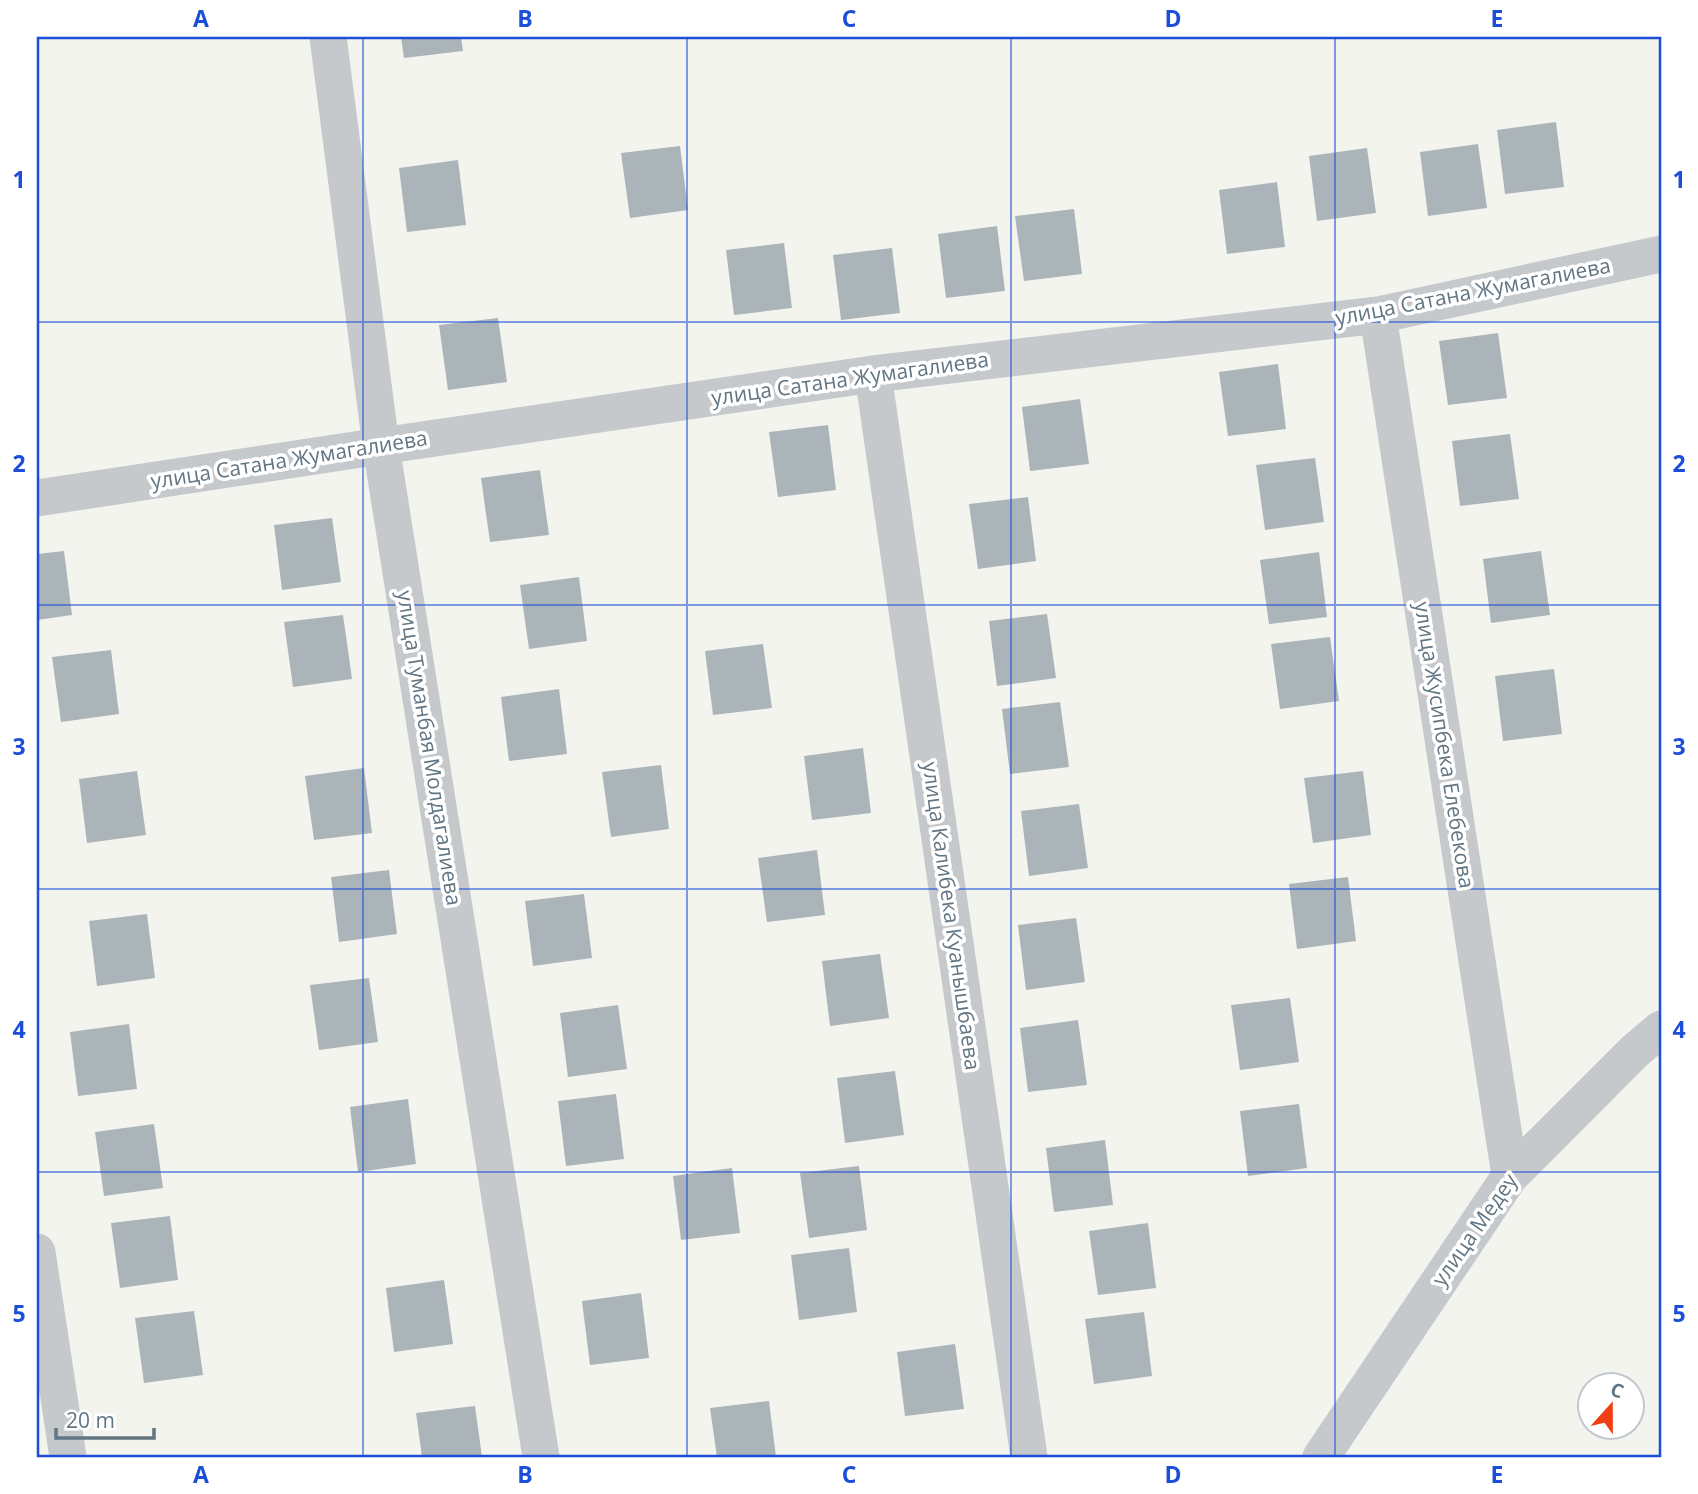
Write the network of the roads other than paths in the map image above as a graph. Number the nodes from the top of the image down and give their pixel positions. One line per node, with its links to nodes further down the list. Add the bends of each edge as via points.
1 (328, 37): 5 (street, улица Туманбая Молдагалиева)
2 (1661, 254): 3 (street, улица Сатана Жумагалиева)
3 (1378, 315): 4 (street, улица Сатана Жумагалиева); 8 (street, улица Жусипбека Елебекова)
4 (873, 374): 5 (street, улица Сатана Жумагалиева); 12 (street, улица Калибека Куанышбаева)
5 (381, 446): 6 (street, улица Сатана Жумагалиева); 11 (street, улица Туманбая Молдагалиева)
6 (37, 498)
7 (1661, 1030): 8 (street, улица Медеу)
8 (1510, 1176): 13 (street, улица Медеу)
9 (37, 1252): 10 (street)
10 (68, 1457)
11 (541, 1457)
12 (1029, 1457)
13 (1321, 1457)

